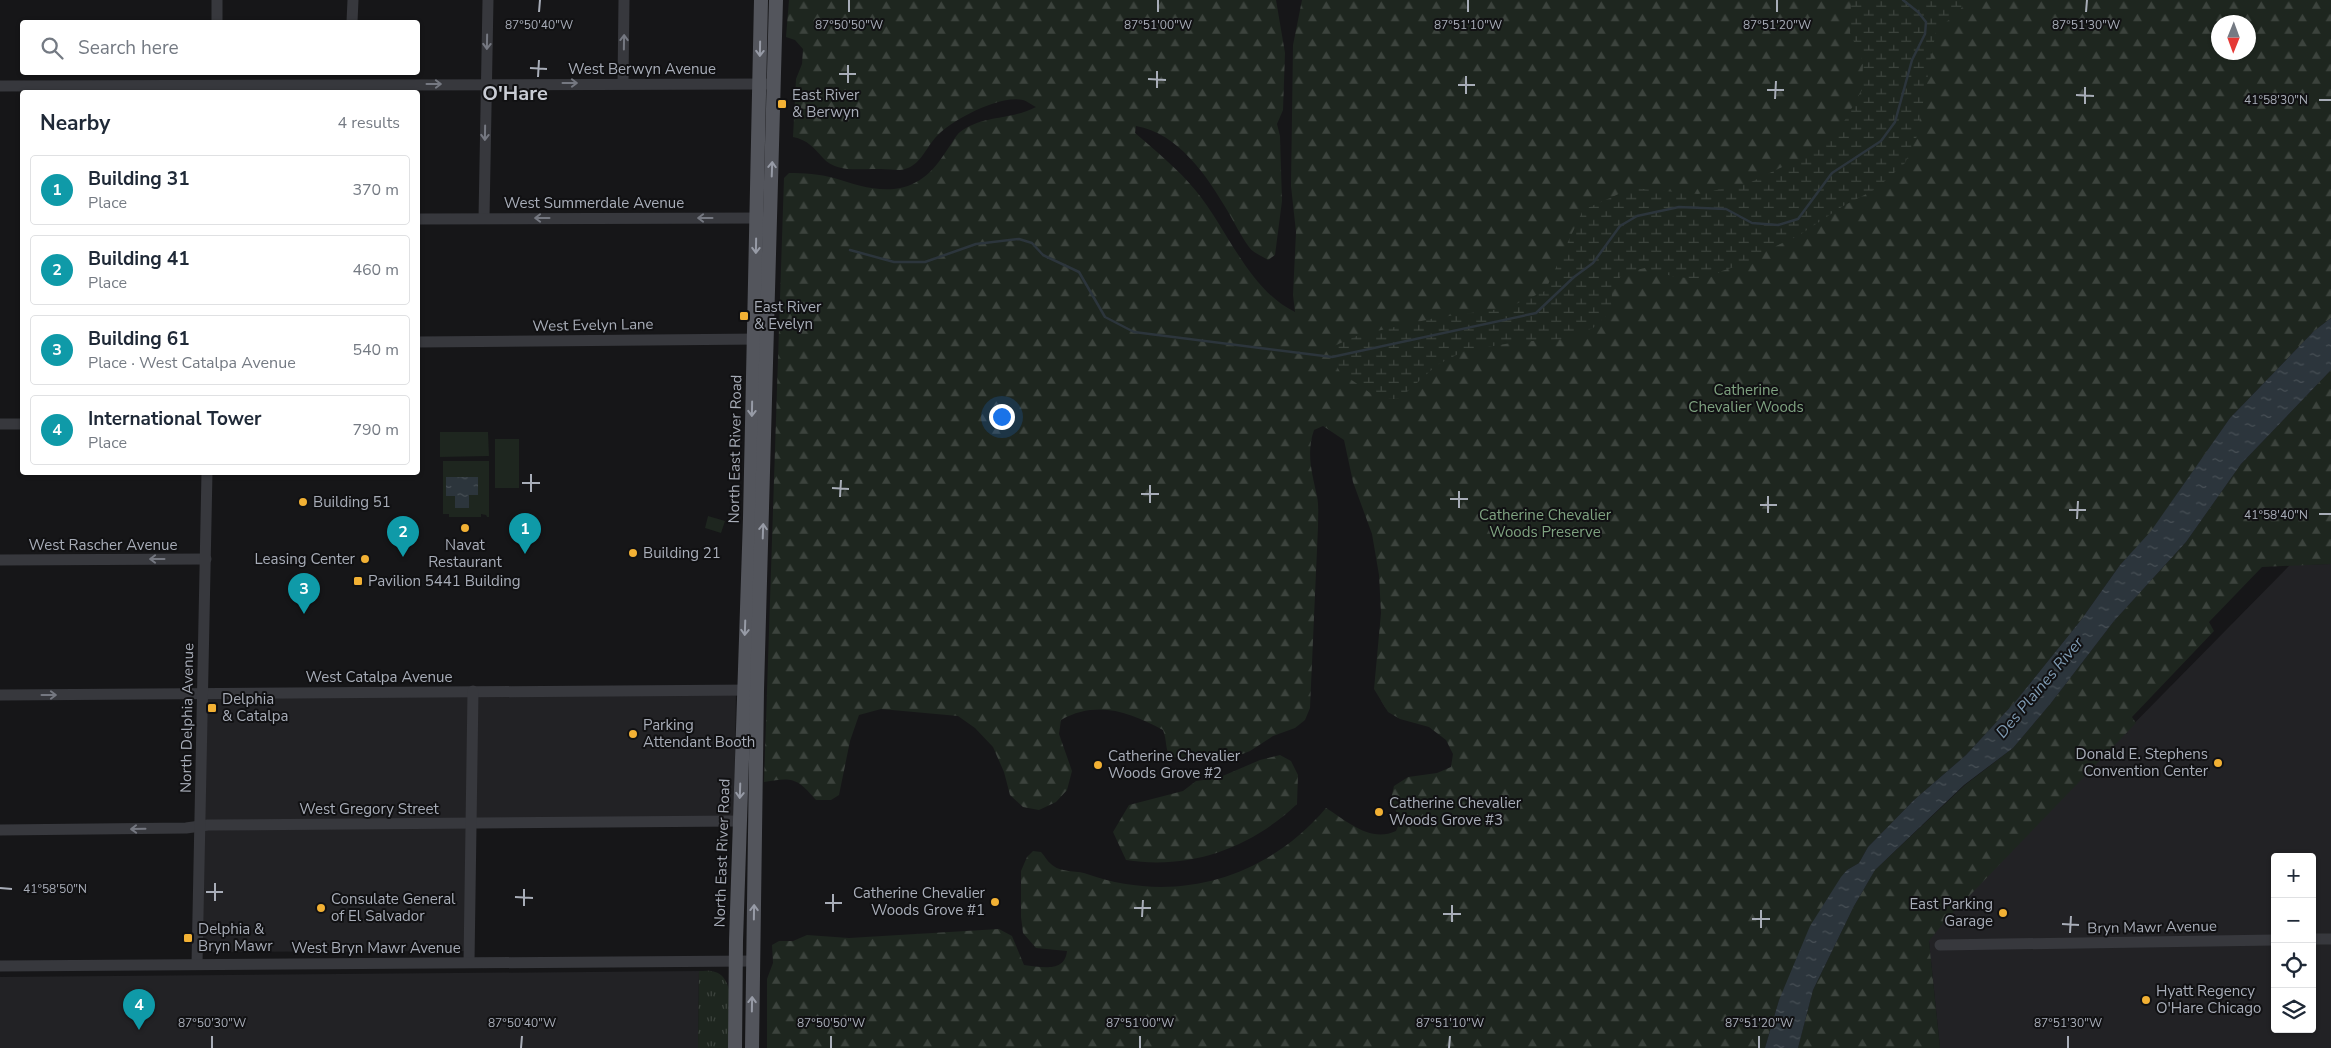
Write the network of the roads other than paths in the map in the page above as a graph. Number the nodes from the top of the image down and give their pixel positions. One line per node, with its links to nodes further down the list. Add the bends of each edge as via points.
1 (217, 0): 7 (street)
2 (352, 0): 8 (street)
3 (488, 0): 12 (street, one-way to 12)
4 (624, 0): 10 (street, one-way to 4)
5 (761, 0): 13 (main road, North East River Road, one-way to 13)
6 (776, 0): 14 (main road, North East River Road)
7 (217, 20)
8 (352, 20)
9 (352, 78): 11 (street, West Berwyn Avenue); 12 (street, West Berwyn Avenue, one-way to 12)
10 (624, 83): 12 (street, West Berwyn Avenue, one-way to 10); 13 (street, West Berwyn Avenue)
11 (215, 84): 15 (street, West Berwyn Avenue)
12 (486, 84): 16 (street, one-way to 16)
13 (759, 84): 14 (street, West Berwyn Avenue); 17 (main road, North East River Road)
14 (774, 85): 18 (main road, North East River Road, one-way to 14)
15 (0, 86)
16 (484, 218): 17 (street, West Summerdale Avenue, one-way to 16); 19 (street, West Summerdale Avenue)
17 (756, 218): 18 (street, West Summerdale Avenue); 20 (main road, North East River Road, one-way to 20)
18 (771, 218): 21 (main road, North East River Road)
19 (420, 219)
20 (754, 339): 21 (street, West Evelyn Lane); 22 (street, West Evelyn Lane); 28 (main road, North East River Road, one-way to 28)
21 (768, 339): 29 (main road, North East River Road, one-way to 21)
22 (420, 342)
23 (0, 424): 24 (street)
24 (20, 424)
25 (207, 475): 26 (street, North Delphia Avenue)
26 (206, 559): 27 (street, West Rascher Avenue, one-way to 27); 31 (street, North Delphia Avenue)
27 (0, 560)
28 (743, 690): 29 (street, West Catalpa Avenue); 30 (street, West Catalpa Avenue); 33 (main road, North East River Road, one-way to 33)
29 (757, 690): 42 (main road, North East River Road, one-way to 29)
30 (473, 692): 31 (street, West Catalpa Avenue); 34 (street)
31 (203, 693): 32 (street, West Catalpa Avenue, one-way to 31); 35 (street, North Delphia Avenue)
32 (0, 695)
33 (739, 821): 34 (street, West Gregory Street); 41 (main road, North East River Road)
34 (471, 823): 35 (street, West Gregory Street); 43 (street)
35 (200, 826): 36 (street, West Gregory Street, one-way to 36); 44 (street, North Delphia Avenue)
36 (0, 830)
37 (2316, 939): 38 (street)
38 (2331, 939)
39 (2271, 940): 40 (street, Bryn Mawr Avenue)
40 (1940, 945)
41 (736, 961): 42 (street, West Bryn Mawr Avenue); 43 (street, West Bryn Mawr Avenue); 46 (main road, North East River Road)
42 (753, 961): 47 (main road, North East River Road, one-way to 42)
43 (469, 962): 44 (street, West Bryn Mawr Avenue)
44 (196, 964): 45 (street, West Bryn Mawr Avenue)
45 (0, 966)
46 (735, 1048)
47 (752, 1048)

